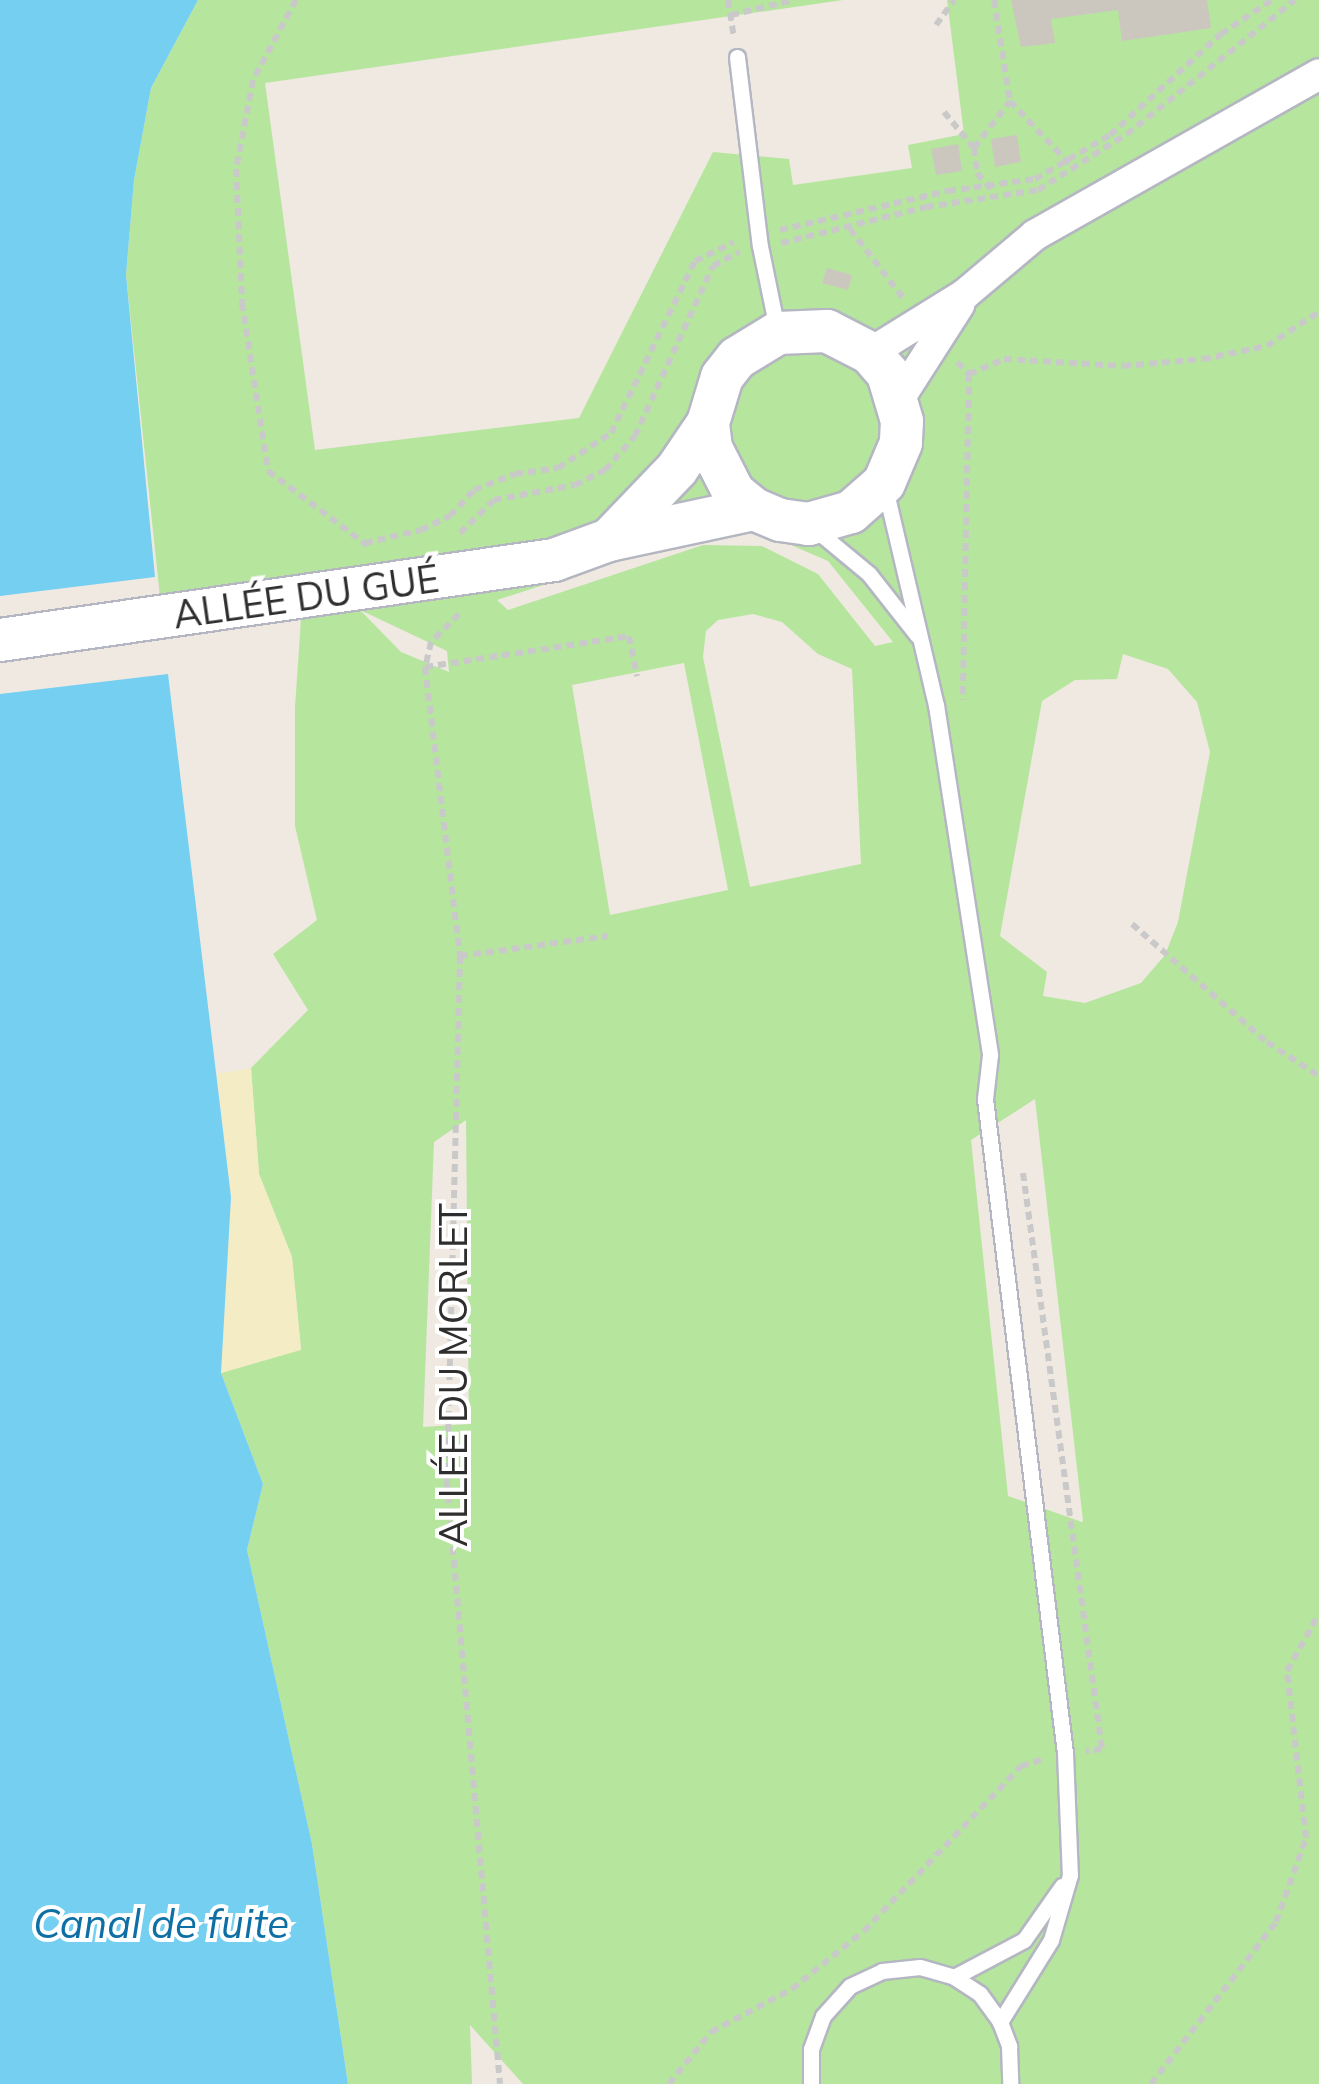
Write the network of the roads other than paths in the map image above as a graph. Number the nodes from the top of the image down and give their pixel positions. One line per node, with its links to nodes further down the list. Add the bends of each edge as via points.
1 (737, 56): 4 (lane)
2 (1319, 74): 3 (street, via 1035,235)
3 (930, 331): 5 (street); 6 (street)
4 (778, 333): 5 (street, via 827,332); 7 (street, via 746,350 722,377)
5 (870, 354): 6 (street)
6 (899, 400): 8 (street, via 901,443)
7 (708, 423): 9 (street, via 720,472); 11 (street, ALLÉE DU GUÉ, via 677,469)
8 (884, 483): 10 (street, via 851,512); 13 (lane)
9 (754, 509): 10 (street); 11 (street, ALLÉE DU GUÉ)
10 (809, 524): 13 (lane, via 868,574)
11 (610, 540): 12 (street, ALLÉE DU GUÉ, via 554,560)
12 (0, 640)
13 (922, 640): 14 (lane, via 990,1055 986,1098 1065,1753)
14 (1070, 1874): 15 (lane, via 1024,1940); 16 (lane, via 1051,1940)
15 (954, 1976): 16 (lane, via 980,1994); 17 (lane, via 920,1967 882,1971 850,1986 823,2016 811,2050)
16 (1000, 2022): 18 (lane, via 1009,2046)
17 (810, 2084)
18 (1010, 2084)

